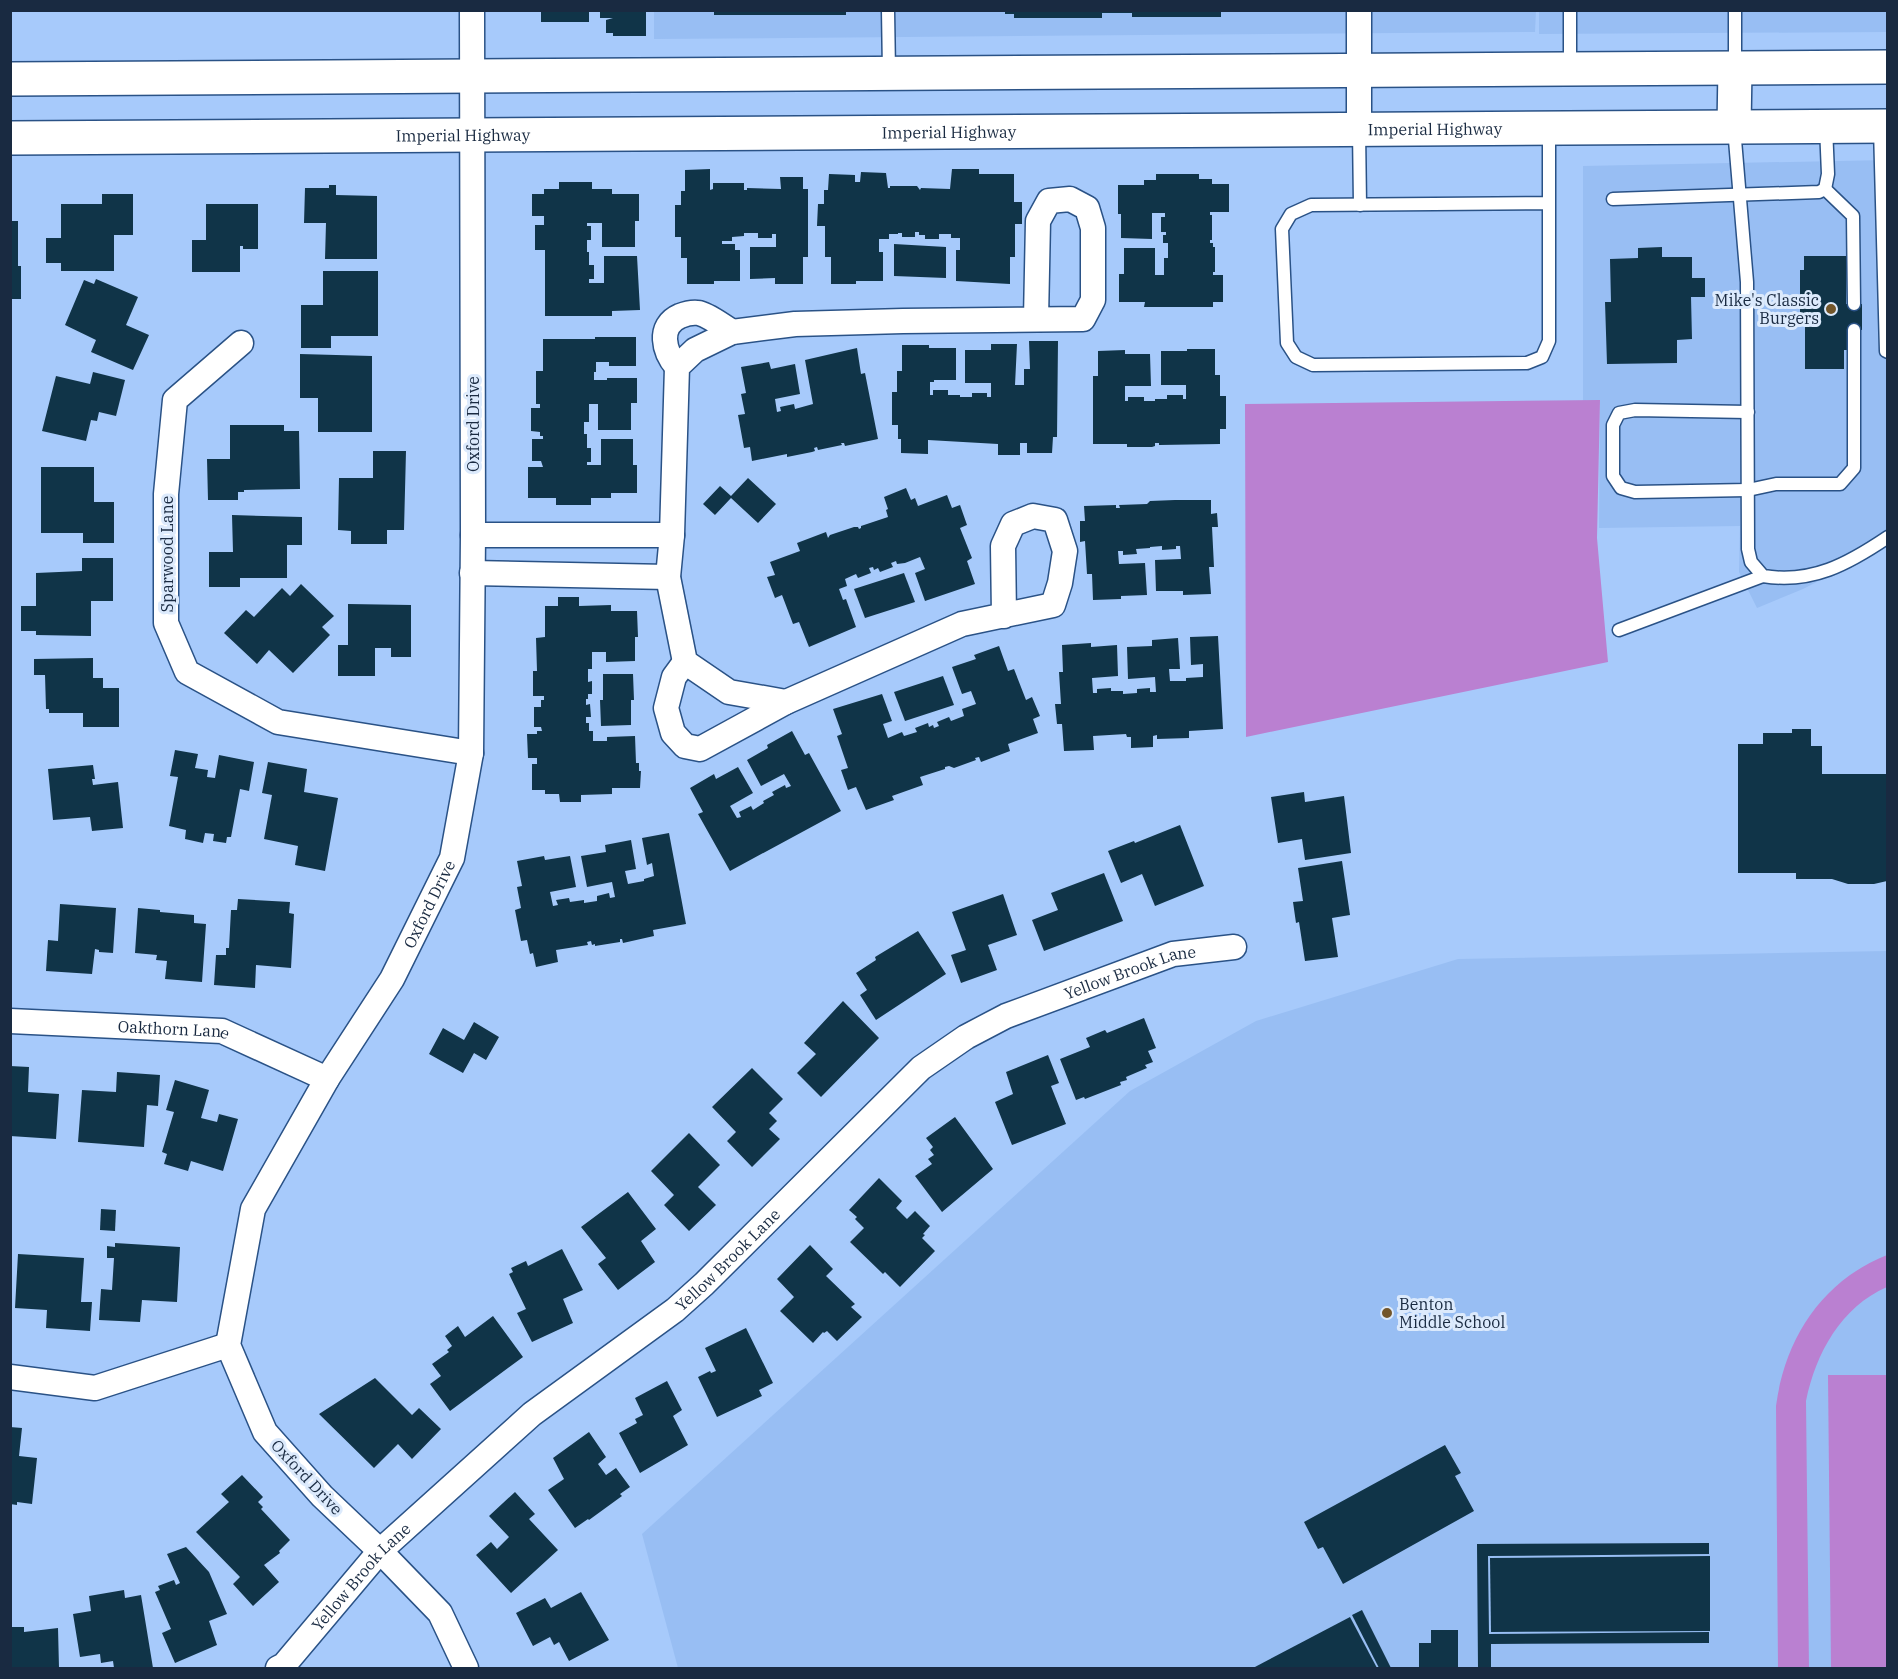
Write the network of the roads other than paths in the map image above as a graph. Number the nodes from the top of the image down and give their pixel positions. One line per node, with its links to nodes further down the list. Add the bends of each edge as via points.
1 (472, 10): 11 (street, Oxford Drive)
2 (888, 10): 10 (lane)
3 (1359, 10): 9 (street)
4 (1570, 10): 8 (lane)
5 (1735, 10): 7 (lane)
6 (1887, 67): 7 (main road)
7 (1735, 68): 8 (main road); 15 (main road)
8 (1570, 69): 9 (main road)
9 (1359, 70): 10 (main road); 17 (street)
10 (889, 73): 11 (main road)
11 (472, 76): 12 (main road); 18 (street, Oxford Drive)
12 (10, 79)
13 (1826, 126): 14 (main road, Imperial Highway); 15 (main road, Imperial Highway); 20 (lane)
14 (1884, 126): 30 (lane)
15 (1734, 127): 16 (main road, Imperial Highway); 21 (lane)
16 (1549, 128): 17 (main road, Imperial Highway); 23 (lane)
17 (1359, 129): 18 (main road, Imperial Highway); 24 (lane)
18 (473, 135): 19 (main road, Imperial Highway); 34 (street, Oxford Drive)
19 (10, 138)
20 (1825, 189): 21 (lane); 25 (lane, via 1853,216)
21 (1740, 195): 22 (lane); 32 (lane, via 1747,282)
22 (1613, 199)
23 (1549, 203): 24 (lane); 24 (lane, via 1549,341 1542,357 1527,363 1313,365 1296,357 1287,343 1282,229 1291,214 1311,205)
24 (1360, 205)
25 (1854, 304)
26 (1036, 319): 26 (street, via 1083,319 1093,300 1093,228 1087,208 1070,199 1049,201 1038,221); 28 (street, via 795,324)
27 (1854, 330): 33 (lane, via 1854,468 1840,484 1776,484)
28 (732, 332): 31 (street, via 695,350); 31 (street, via 699,313 674,319 665,331 664,341 668,357)
29 (241, 343): 44 (street, Sparwood Lane, via 175,400 166,494 166,623 187,672 278,722)
30 (1887, 352)
31 (677, 367): 35 (street)
32 (1748, 412): 33 (lane); 33 (lane, via 1620,413 1613,424 1613,476 1621,489 1635,492)
33 (1748, 490): 38 (lane, via 1751,562)
34 (473, 535): 35 (street); 37 (street, Oxford Drive)
35 (672, 535): 39 (street)
36 (1887, 537): 38 (lane, via 1826,572 1794,578)
37 (472, 573): 39 (street); 44 (street, Oxford Drive)
38 (1763, 576): 41 (lane)
39 (668, 578): 42 (street)
40 (1004, 616): 43 (street, via 962,624)
41 (1619, 630)
42 (685, 662): 43 (street, via 729,692); 43 (street, via 674,677 666,708 673,733 685,746 700,749)
43 (786, 702)
44 (471, 753): 47 (street, Oxford Drive, via 452,858 392,979)
45 (1234, 947): 50 (street, Yellow Brook Lane, via 1173,954 1006,1016 921,1068 675,1310 532,1414)
46 (10, 1021): 47 (street, Oakthorn Lane, via 222,1031)
47 (327, 1079): 48 (street, Oxford Drive, via 253,1209)
48 (228, 1345): 49 (street, via 95,1388); 50 (street, Oxford Drive, via 265,1432 322,1496)
49 (10, 1377)
50 (380, 1551): 51 (street, Yellow Brook Lane); 52 (street, Oxford Drive, via 440,1613)
51 (278, 1668)
52 (466, 1668)

